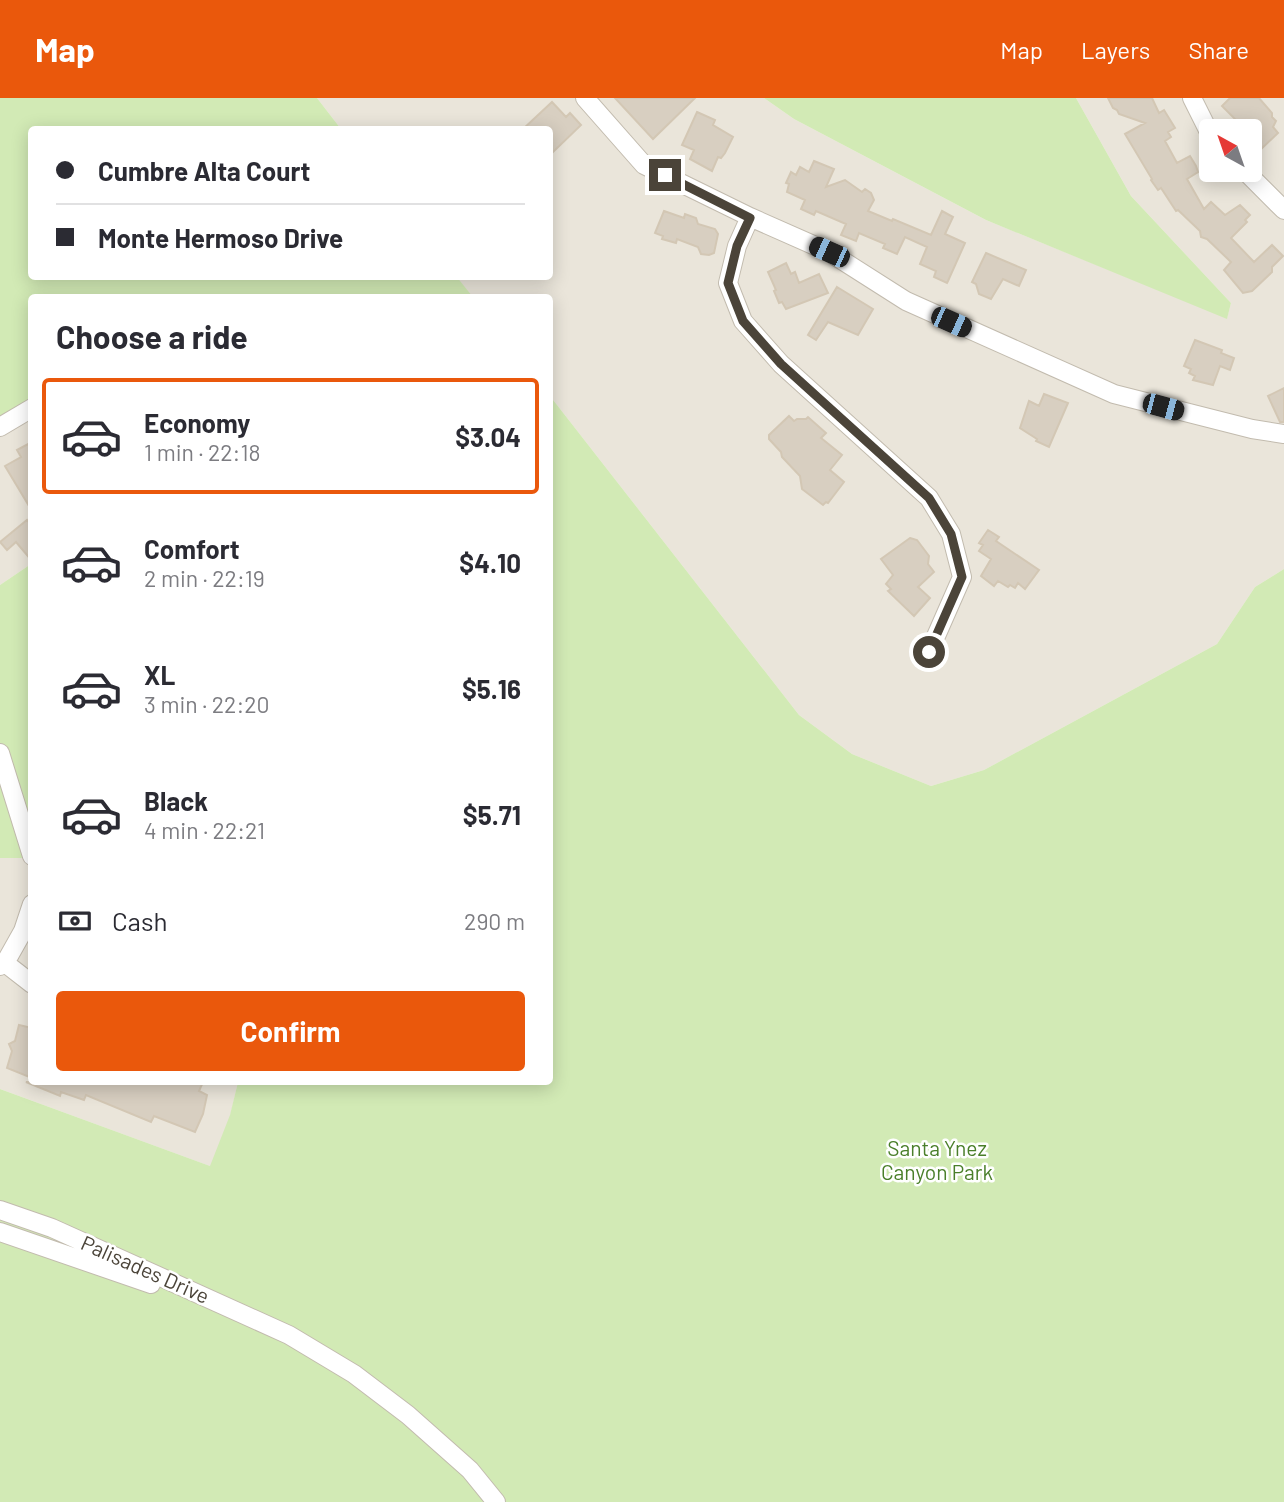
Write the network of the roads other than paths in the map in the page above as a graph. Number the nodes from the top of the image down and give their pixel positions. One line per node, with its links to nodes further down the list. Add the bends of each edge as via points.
1 (584, 98): 6 (street, via 644,165)
2 (1192, 98): 3 (street)
3 (1202, 119)
4 (1256, 182): 5 (street)
5 (1284, 210)
6 (750, 218): 9 (street, via 829,252 906,301 1114,394); 10 (street, via 728,283 743,321 781,364 929,498 951,534 962,577)
7 (28, 410): 8 (street)
8 (0, 427)
9 (1284, 434)
10 (929, 652)
11 (0, 753): 12 (street)
12 (28, 843)
13 (28, 916): 14 (street)
14 (2, 965): 15 (street)
15 (28, 981)
16 (0, 1210): 18 (street, Palisades Drive, via 52,1228)
17 (0, 1231): 18 (street, Palisades Drive)
18 (289, 1335): 19 (street, Palisades Drive, via 354,1374 408,1415 470,1470)
19 (496, 1502)

